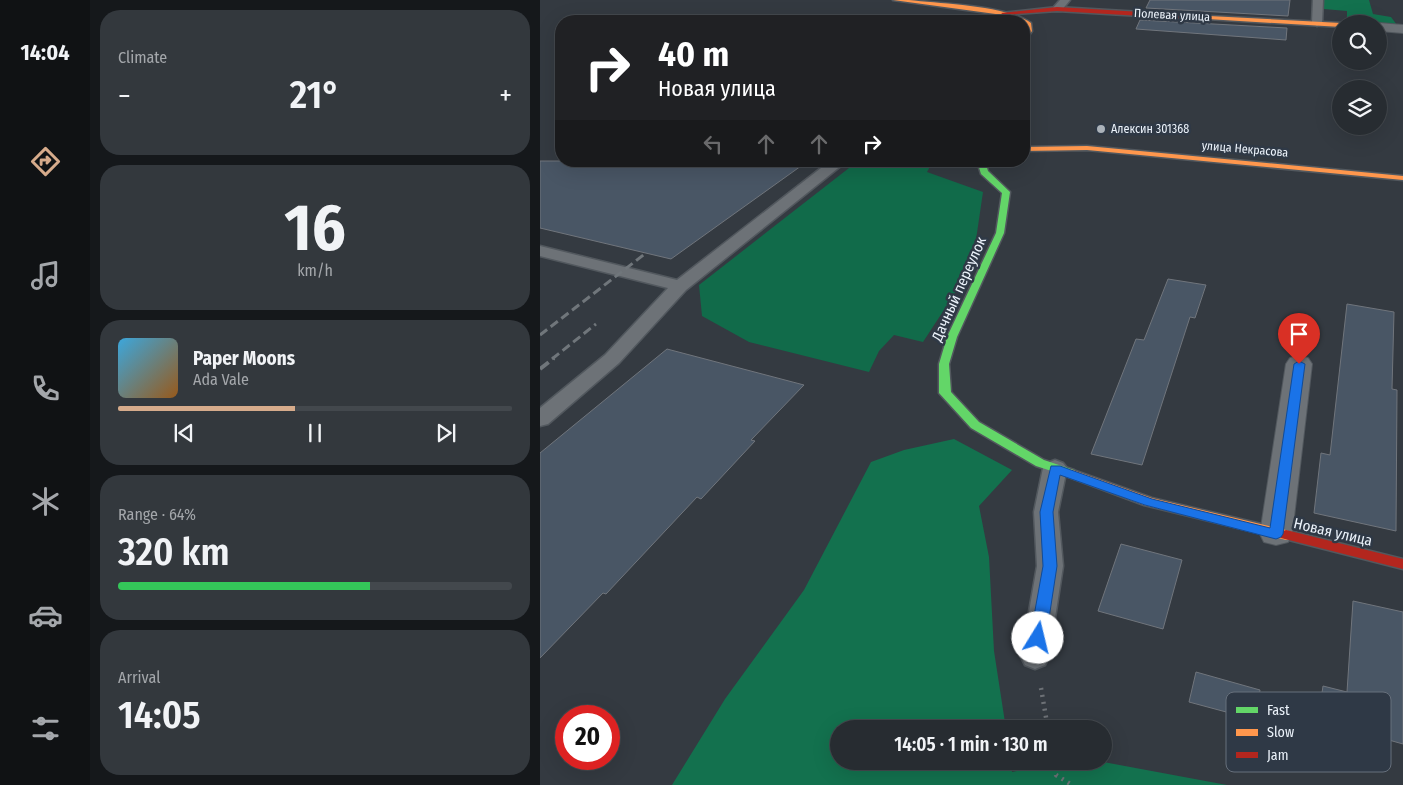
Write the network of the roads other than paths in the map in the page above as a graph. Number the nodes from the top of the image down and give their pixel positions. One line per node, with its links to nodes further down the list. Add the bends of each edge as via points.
1 (896, 0): 4 (street)
2 (1318, 0): 6 (lane)
3 (1061, 4): 4 (street, Полевая улица); 6 (street, Полевая улица)
4 (1004, 12): 5 (street)
5 (1012, 15)
6 (1317, 23): 7 (street, Полевая улица)
7 (1332, 24)
8 (1387, 27): 9 (street)
9 (1403, 28)
10 (1030, 149): 13 (street, улица Некрасова, via 1087,148)
11 (832, 167): 15 (lane)
12 (983, 167): 18 (street, Дачный переулок, via 984,172 1006,192 1000,233 952,337 944,364 945,393 975,425)
13 (1403, 178)
14 (540, 251): 15 (lane)
15 (680, 286): 17 (lane, via 612,359)
16 (1299, 364): 19 (street)
17 (540, 419)
18 (1056, 468): 19 (street, Новая улица, via 1149,502); 21 (lane, via 1046,512 1050,566)
19 (1276, 534): 20 (street, Новая улица)
20 (1403, 564)
21 (1035, 657)

